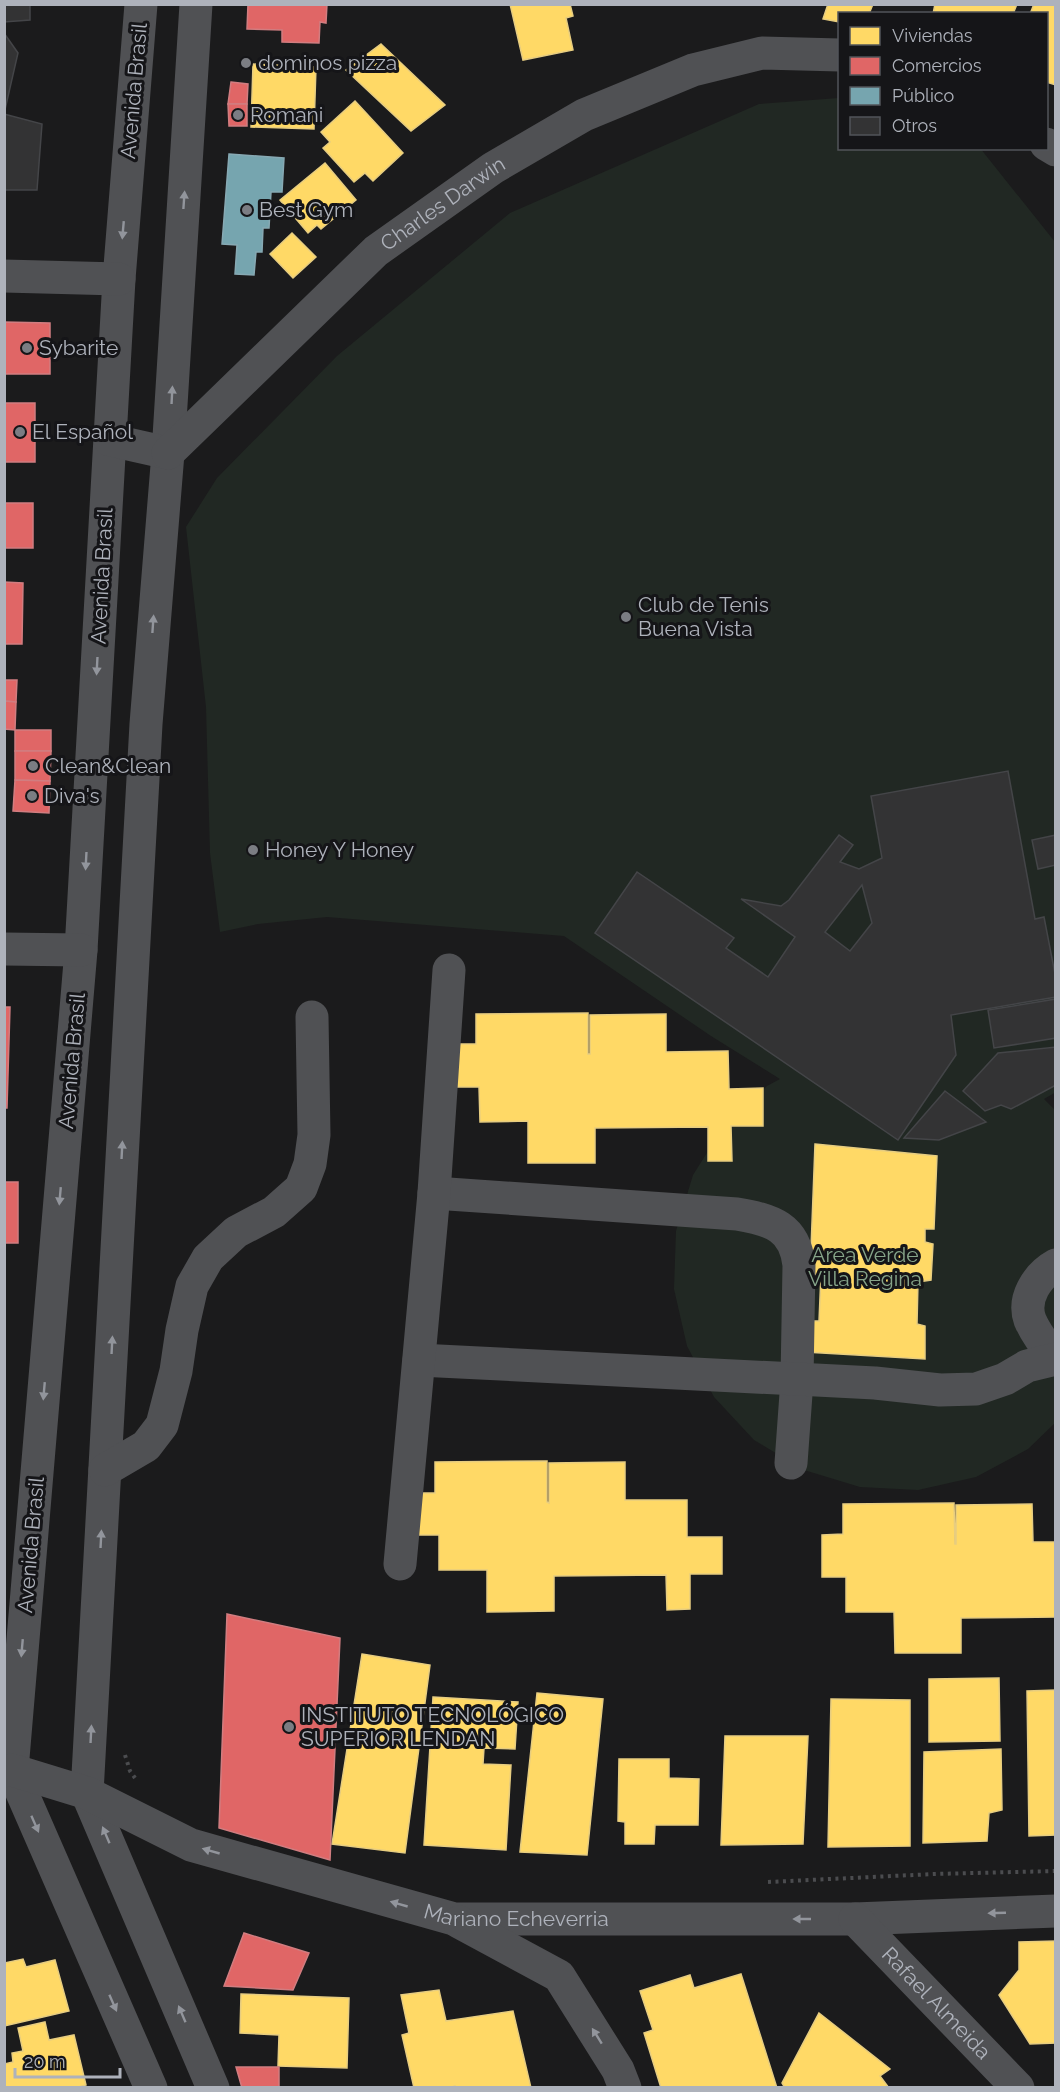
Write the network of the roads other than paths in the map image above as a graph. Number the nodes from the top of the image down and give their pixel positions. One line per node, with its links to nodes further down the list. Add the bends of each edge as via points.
1 (141, 4): 5 (street, Avenida Brasil, one-way to 5)
2 (196, 4): 7 (street, one-way to 2)
3 (838, 55): 7 (street, Charles Darwin, via 762,53 693,70 584,115 493,168 376,251)
4 (4, 276): 5 (street)
5 (118, 279): 6 (street, Avenida Brasil)
6 (110, 440): 7 (street); 9 (street, Avenida Brasil, one-way to 9)
7 (168, 453): 18 (street, one-way to 7, via 146,724)
8 (4, 949): 9 (street)
9 (81, 950): 20 (street, Avenida Brasil, one-way to 20)
10 (449, 970): 12 (street)
11 (312, 1017): 18 (street, via 314,1135 310,1164 300,1188 274,1212 236,1232 208,1258 192,1286 177,1371 162,1425 146,1446)
12 (434, 1193): 15 (street); 16 (street, via 737,1214 777,1227 790,1234 798,1252)
13 (1056, 1265): 14 (street, via 1037,1280 1029,1300 1029,1318)
14 (1056, 1359): 16 (street, via 1027,1366 1005,1380 976,1389)
15 (419, 1360): 16 (street); 19 (street)
16 (797, 1380): 17 (street)
17 (791, 1463)
18 (105, 1470): 21 (street, one-way to 18)
19 (400, 1564)
20 (8, 1771): 21 (street, Mariano Echeverria); 25 (street, Avenida Brasil, one-way to 25)
21 (87, 1792): 23 (street, Mariano Echeverria, one-way to 21, via 191,1845); 26 (street, one-way to 21)
22 (1056, 1911): 24 (street, Mariano Echeverria, one-way to 24)
23 (454, 1919): 24 (street, Mariano Echeverria, one-way to 23); 27 (street, one-way to 23, via 618,2070 559,1976)
24 (855, 1919): 28 (street, Rafael Almeida)
25 (151, 2088)
26 (213, 2088)
27 (625, 2088)
28 (1018, 2088)

